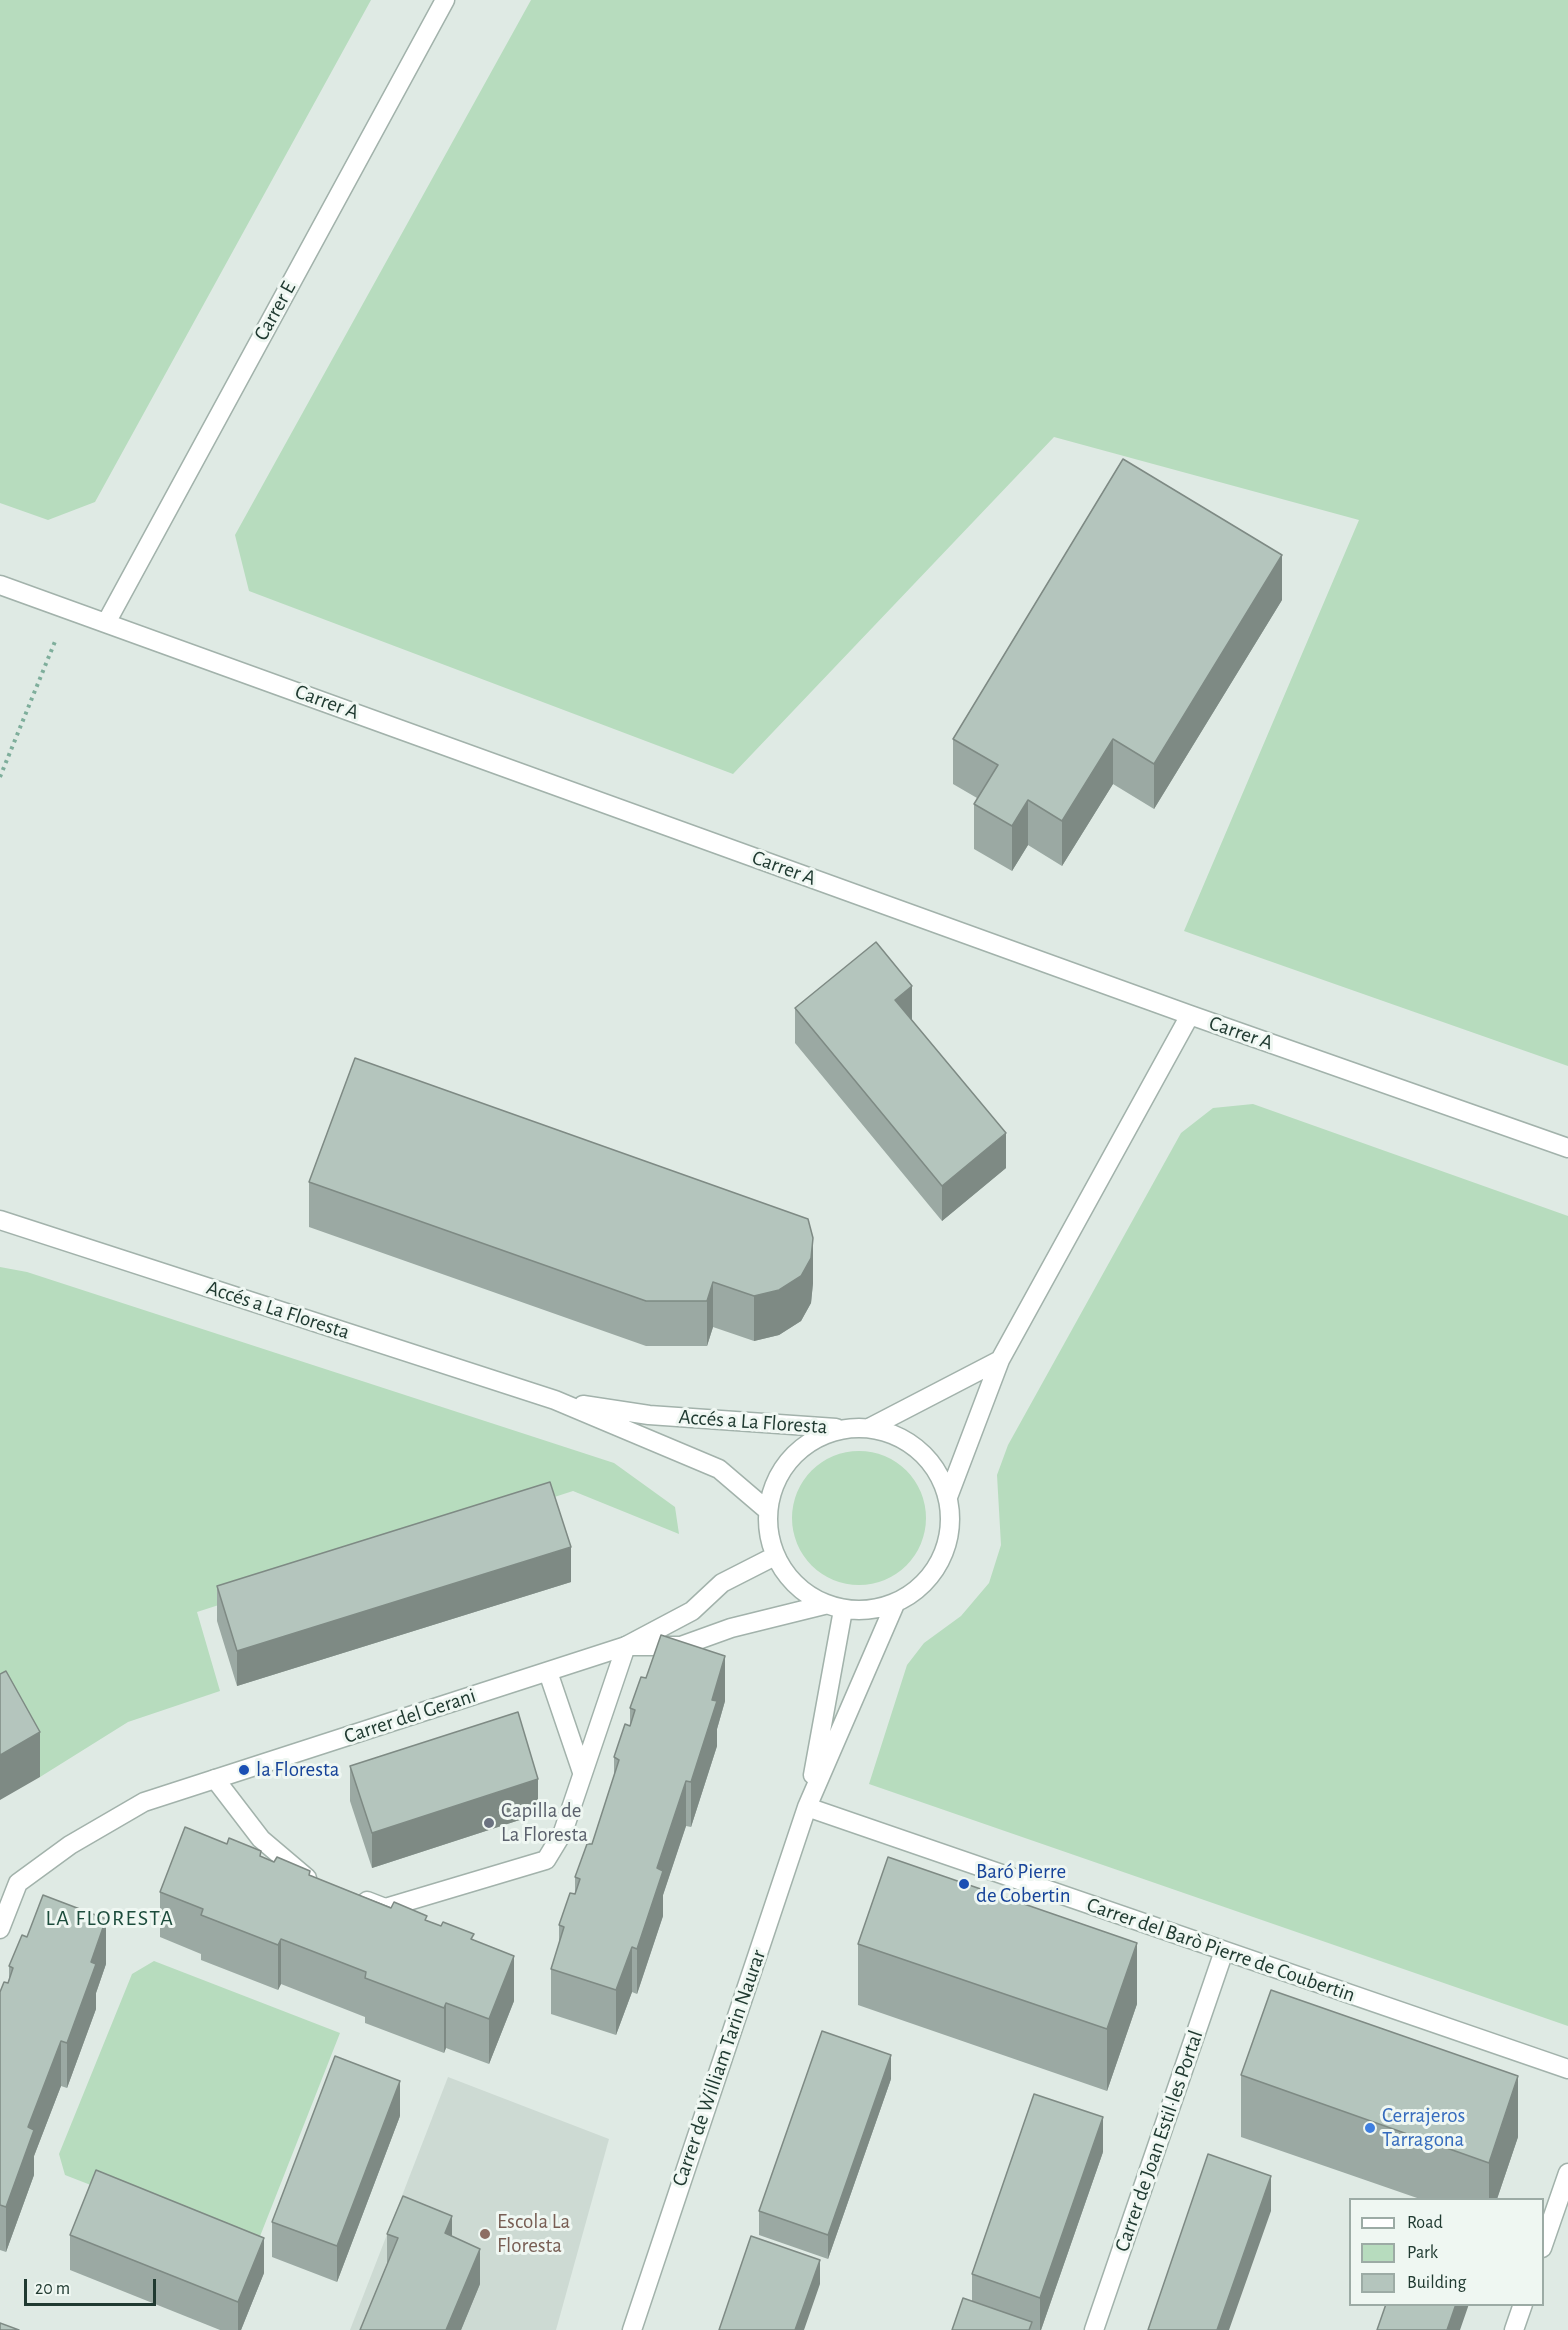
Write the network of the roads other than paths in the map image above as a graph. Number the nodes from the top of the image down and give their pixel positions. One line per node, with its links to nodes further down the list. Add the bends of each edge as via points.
1 (445, 0): 3 (street, Carrer E)
2 (0, 585): 3 (street, Carrer A)
3 (106, 623): 4 (street, Carrer A)
4 (1190, 1015): 5 (street, Carrer A); 7 (street)
5 (1568, 1148)
6 (0, 1220): 8 (street, Accés a La Floresta)
7 (1000, 1360): 9 (street); 11 (street)
8 (555, 1400): 10 (street, Accés a La Floresta, via 649,1415); 12 (street, Accés a La Floresta, via 719,1469)
9 (869, 1428): 10 (street); 11 (street, via 896,1436 920,1450 937,1472)
10 (844, 1429): 12 (street, via 801,1448 773,1486)
11 (948, 1497): 14 (street, via 951,1523 946,1548 935,1572 917,1591)
12 (768, 1509): 13 (street, via 768,1533)
13 (775, 1556): 15 (street, via 804,1593); 17 (street, Carrer del Gerani, via 722,1583 692,1611)
14 (895, 1604): 16 (street, via 869,1611); 21 (street, Carrer de William Tarin Naurar)
15 (825, 1605): 16 (street); 17 (street, Carrer del Gerani, via 731,1628 681,1646)
16 (843, 1610): 21 (street, Carrer de William Tarin Naurar)
17 (626, 1646): 18 (street, Carrer del Gerani); 19 (street)
18 (548, 1672): 19 (street); 20 (street, Carrer del Gerani)
19 (582, 1772): 23 (street, via 563,1832 546,1860 385,1908)
20 (215, 1779): 22 (street, via 261,1839); 24 (street, Carrer del Gerani, via 144,1802 70,1845 18,1883)
21 (807, 1807): 25 (street, Carrer del Barò Pierre de Coubertin); 30 (street, Carrer de William Tarin Naurar)
22 (319, 1883)
23 (352, 1895)
24 (0, 1929)
25 (1224, 1952): 26 (street, Carrer del Barò Pierre de Coubertin); 31 (street, Carrer de Joan Estil·les Portal)
26 (1568, 2069)
27 (1568, 2173): 28 (street)
28 (1544, 2242)
29 (1522, 2306): 32 (street)
30 (632, 2330)
31 (1094, 2330)
32 (1514, 2330)

